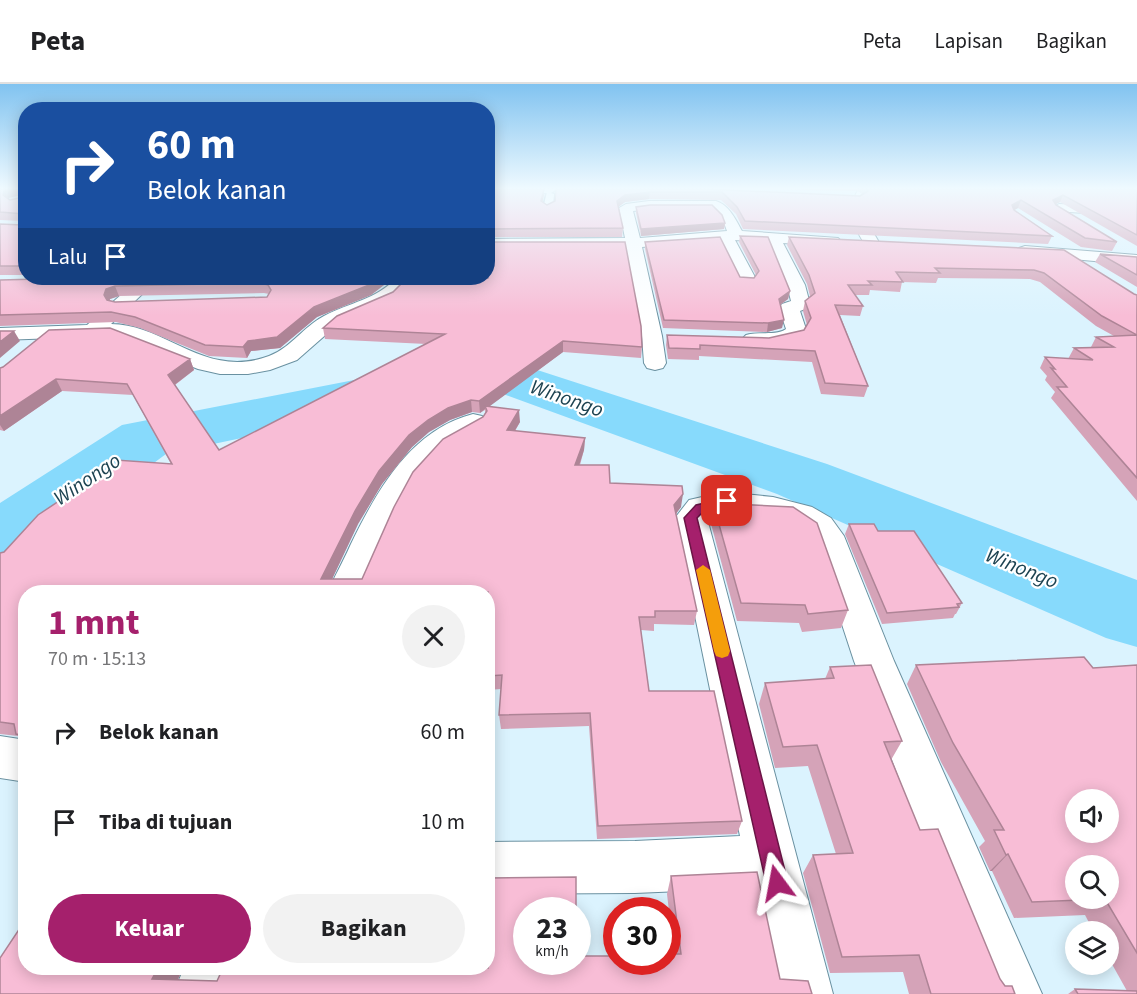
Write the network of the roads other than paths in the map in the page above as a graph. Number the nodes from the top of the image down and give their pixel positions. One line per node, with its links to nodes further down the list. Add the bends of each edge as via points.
1 (631, 231): 6 (street)
2 (730, 231): 4 (street)
3 (864, 231): 5 (street, via 878,245)
4 (730, 235): 5 (street); 6 (street); 13 (street)
5 (773, 237): 23 (street, via 801,303 789,308 793,335 781,339)
6 (634, 243): 7 (street); 21 (street)
7 (495, 244)
8 (1118, 244): 11 (street)
9 (1064, 249): 10 (street); 11 (street); 12 (street)
10 (1014, 250)
11 (1137, 258)
12 (1098, 274)
13 (747, 279)
14 (142, 285): 17 (street)
15 (399, 285): 18 (street, via 374,304 328,321 292,354 248,368 197,362 130,333)
16 (155, 303): 17 (street)
17 (119, 304): 18 (street)
18 (94, 329): 19 (street)
19 (49, 332): 20 (street); 24 (street)
20 (0, 334)
21 (652, 336): 22 (street); 25 (street)
22 (675, 336)
23 (733, 339)
24 (25, 352)
25 (656, 363)
26 (473, 422): 27 (street, via 423,454 408,472)
27 (349, 585)
28 (0, 757): 29 (street)
29 (18, 760)
30 (772, 861): 31 (street, via 635,867); 34 (street); 35 (street, via 691,518 700,507 727,501 789,510 811,519 830,538 874,661)
31 (495, 867)
32 (212, 975): 33 (street)
33 (202, 994)
34 (803, 994)
35 (1012, 994)

